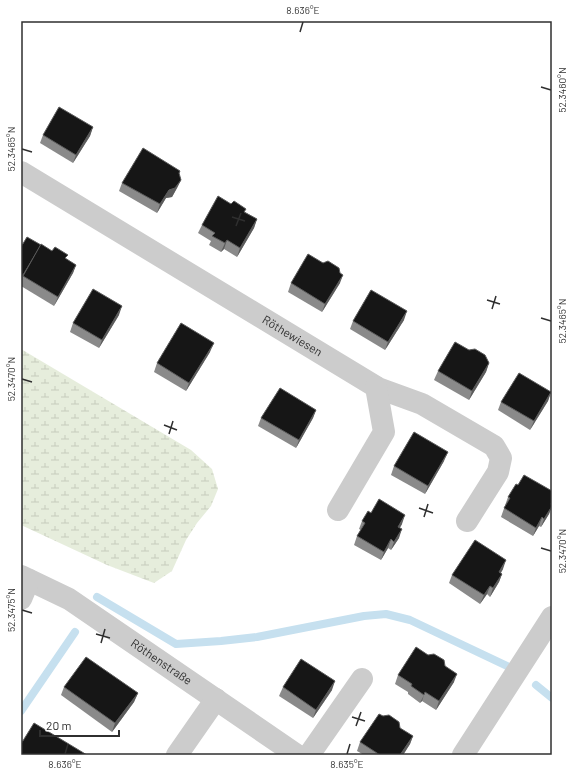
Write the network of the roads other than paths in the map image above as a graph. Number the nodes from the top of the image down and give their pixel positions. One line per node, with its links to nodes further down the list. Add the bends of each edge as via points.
1 (21, 172): 2 (street, Röthewiesen)
2 (376, 387): 3 (street, via 384,432); 4 (street, Röthewiesen, via 422,404 494,446 501,458 498,472)
3 (338, 510)
4 (467, 521)
5 (24, 585): 8 (street, Röthenstraße, via 69,599)
6 (552, 618): 12 (street)
7 (362, 679): 11 (street)
8 (216, 699): 9 (street); 10 (street, Röthenstraße)
9 (177, 755)
10 (297, 755)
11 (310, 755)
12 (463, 755)

